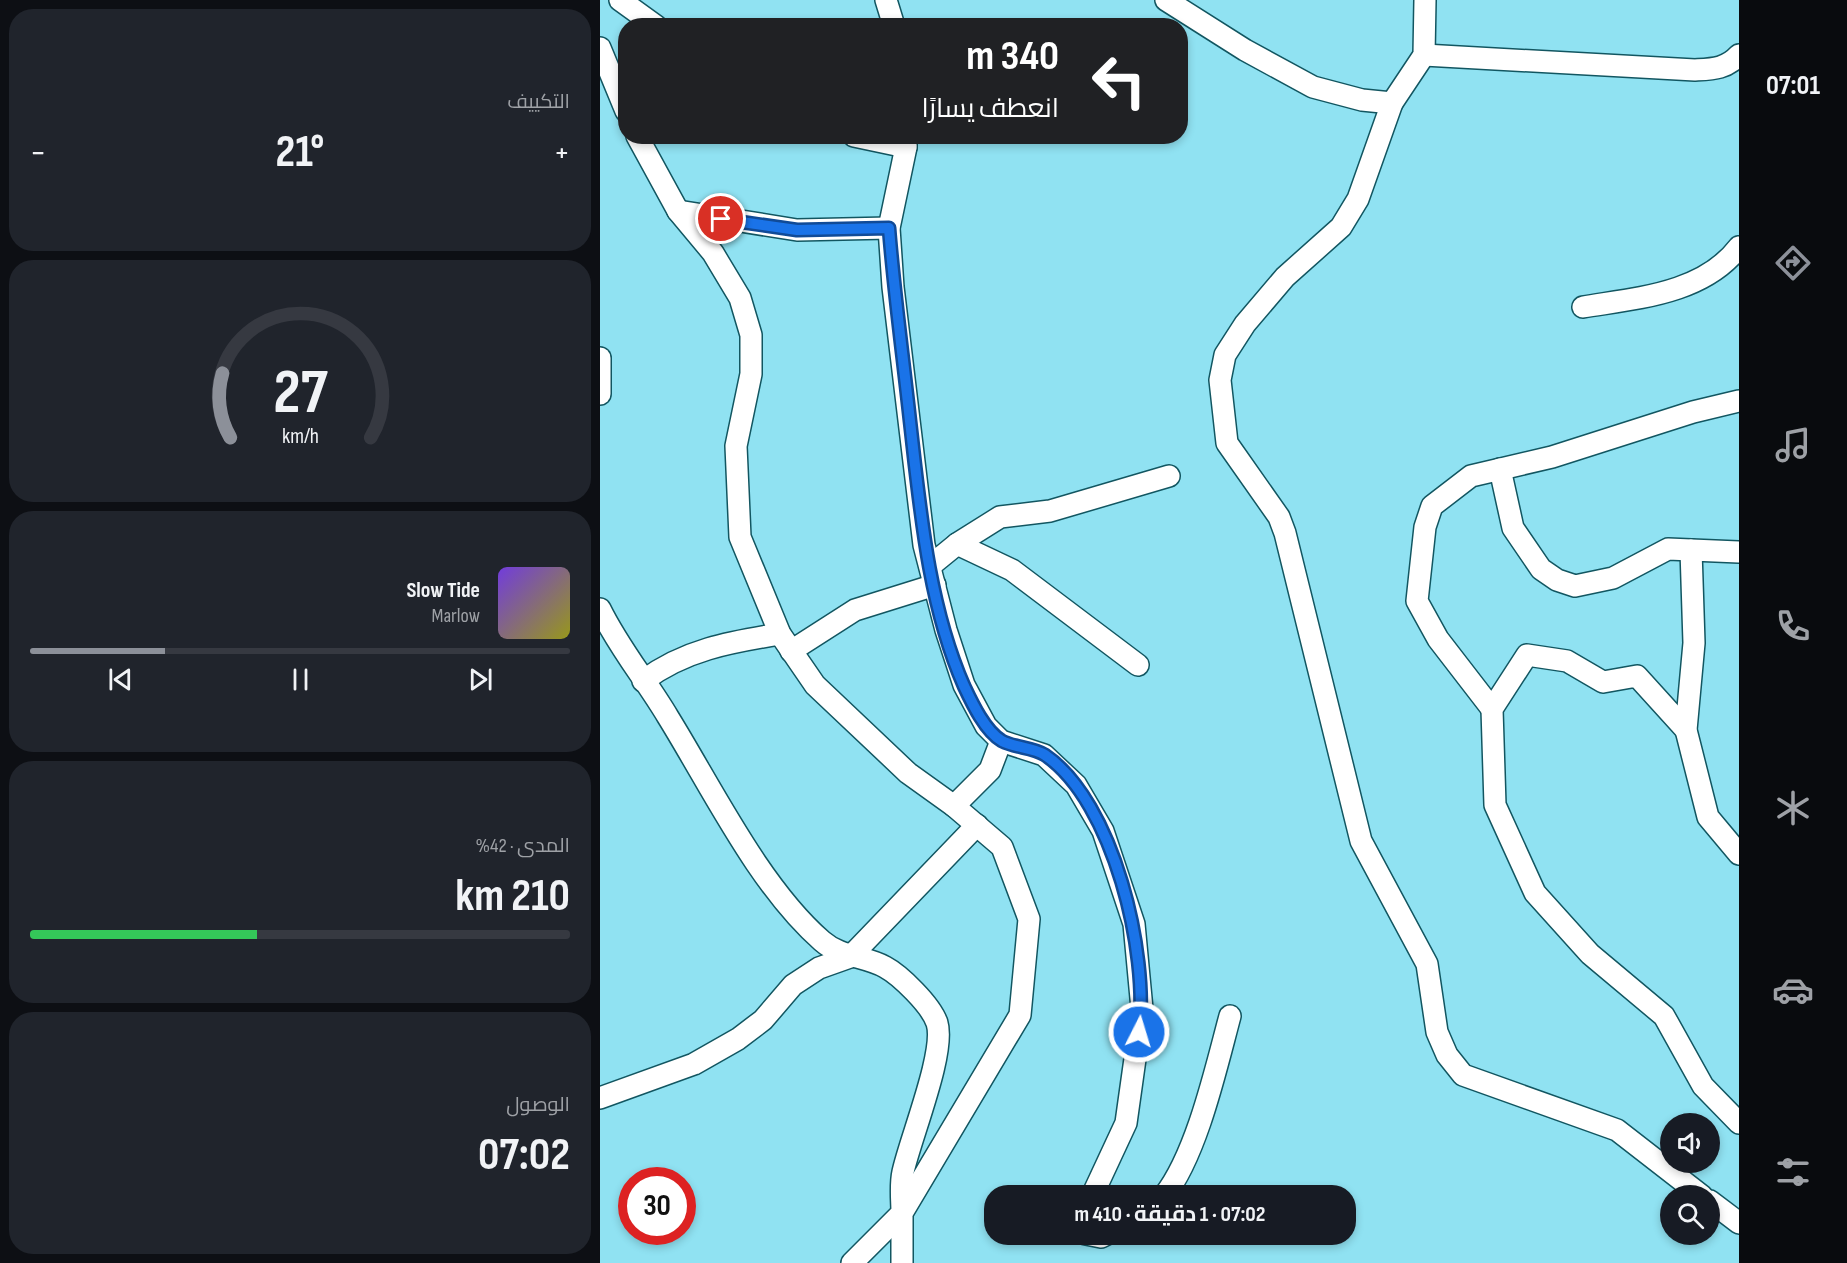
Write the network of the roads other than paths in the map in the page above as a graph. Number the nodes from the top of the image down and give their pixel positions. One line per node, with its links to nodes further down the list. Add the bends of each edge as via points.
1 (620, 0): 5 (street)
2 (886, 0): 6 (street)
3 (1166, 0): 11 (street, via 1313,87 1362,100)
4 (1425, 0): 8 (street)
5 (645, 18)
6 (892, 18)
7 (600, 48): 10 (street)
8 (1424, 55): 9 (street, via 1695,70); 11 (street)
9 (1737, 64)
10 (618, 92)
11 (1392, 103): 43 (street, via 1358,199 1341,227 1285,277 1245,324 1225,355 1220,380 1227,443 1279,517 1285,533 1361,841 1427,964 1437,1032 1447,1054 1463,1075 1617,1130)
12 (641, 144): 14 (street)
13 (906, 144): 15 (street)
14 (678, 211): 15 (street, via 797,230); 28 (street, via 713,253 740,298 751,335 751,374 736,446 740,537)
15 (889, 228): 26 (street, via 924,544)
16 (1739, 247): 17 (street, via 1703,277 1677,289)
17 (1583, 307)
18 (600, 358): 19 (street)
19 (600, 394)
20 (1739, 401): 21 (street)
21 (1500, 469): 24 (street, via 1513,528 1541,569 1557,580 1575,585 1613,578 1668,549); 31 (street, via 1471,476 1432,506 1425,527 1417,601 1438,639)
22 (1169, 476): 23 (street, via 1050,511 1000,518)
23 (957, 544): 26 (street); 29 (street, via 1012,570)
24 (1691, 550): 25 (street); 32 (street, via 1694,643)
25 (1739, 552)
26 (932, 576): 28 (street); 33 (street, via 964,685 987,726)
27 (600, 609): 30 (street)
28 (786, 642): 30 (street, via 727,643 689,654); 34 (street, via 823,693 908,773)
29 (1138, 665)
30 (643, 681): 37 (street, via 667,714 739,837 787,903 823,943)
31 (1492, 709): 32 (street, via 1527,655 1567,661 1603,682 1637,676); 40 (street, via 1495,806 1535,893 1590,954 1664,1016 1703,1086)
32 (1686, 730): 36 (street, via 1708,817)
33 (1001, 741): 34 (street, via 990,770); 41 (street, via 1044,755 1076,785 1103,831 1134,924 1142,1009 1126,1123)
34 (954, 806): 35 (street)
35 (977, 825): 37 (street); 45 (street, via 1002,847 1029,919 1020,1015)
36 (1739, 854)
37 (850, 957): 39 (street, via 819,968 793,985 763,1020 694,1064); 45 (street, via 884,966 916,992 937,1022 938,1047 902,1175)
38 (1230, 1016): 42 (street, via 1207,1101)
39 (600, 1098)
40 (1739, 1124)
41 (1097, 1185)
42 (1172, 1185)
43 (1688, 1185)
44 (1720, 1209): 46 (street)
45 (902, 1213): 47 (street); 48 (street)
46 (1739, 1223)
47 (852, 1263)
48 (902, 1263)

